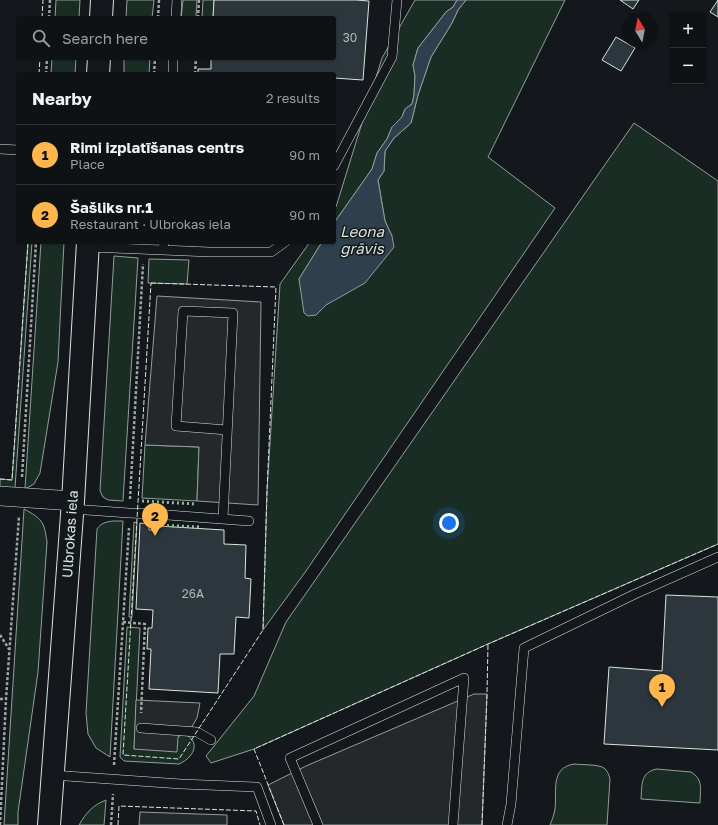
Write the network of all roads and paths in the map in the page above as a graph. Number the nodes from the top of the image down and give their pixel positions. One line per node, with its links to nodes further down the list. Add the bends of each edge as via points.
1 (50, 0): 7 (path)
2 (102, 0): 8 (main road)
3 (159, 0): 9 (path)
4 (176, 0): 10 (lane)
5 (199, 0): 11 (path)
6 (397, 0): 24 (lane, via 392,57)
7 (49, 16)
8 (101, 16)
9 (158, 16)
10 (176, 16)
11 (198, 16)
12 (47, 60): 17 (path)
13 (99, 60): 18 (main road)
14 (155, 60): 19 (path)
15 (173, 60): 20 (lane)
16 (196, 60): 21 (path)
17 (46, 72)
18 (98, 72)
19 (154, 72)
20 (173, 72)
21 (195, 72)
22 (0, 149): 23 (lane)
23 (16, 150)
24 (336, 162)
25 (36, 244): 32 (path)
26 (282, 244): 28 (lane, via 271,252 209,252)
27 (88, 245): 29 (lane); 33 (main road, Ulbrokas iela)
28 (164, 246): 29 (lane)
29 (144, 250): 34 (path)
30 (227, 430): 30 (lane, via 233,313 183,310 176,426); 35 (lane)
31 (0, 496): 32 (street)
32 (21, 498): 33 (street); 40 (path)
33 (73, 505): 34 (lane); 45 (main road, Ulbrokas iela)
34 (130, 513): 35 (lane); 38 (path)
35 (224, 519): 36 (lane)
36 (249, 521)
37 (718, 556): 53 (lane, via 524,648)
38 (123, 622): 43 (path, via 145,624); 46 (path)
39 (0, 635): 40 (path)
40 (10, 650): 42 (path)
41 (0, 699): 42 (path)
42 (6, 699): 47 (path)
43 (141, 728): 44 (lane, via 197,732)
44 (211, 740)
45 (52, 775): 46 (lane); 48 (main road, Ulbrokas iela)
46 (113, 780): 49 (path); 50 (lane, via 257,788)
47 (0, 825)
48 (49, 825)
49 (111, 825)
50 (271, 825)
51 (318, 825): 52 (lane, via 290,758 464,678)
52 (453, 825)
53 (507, 825)

